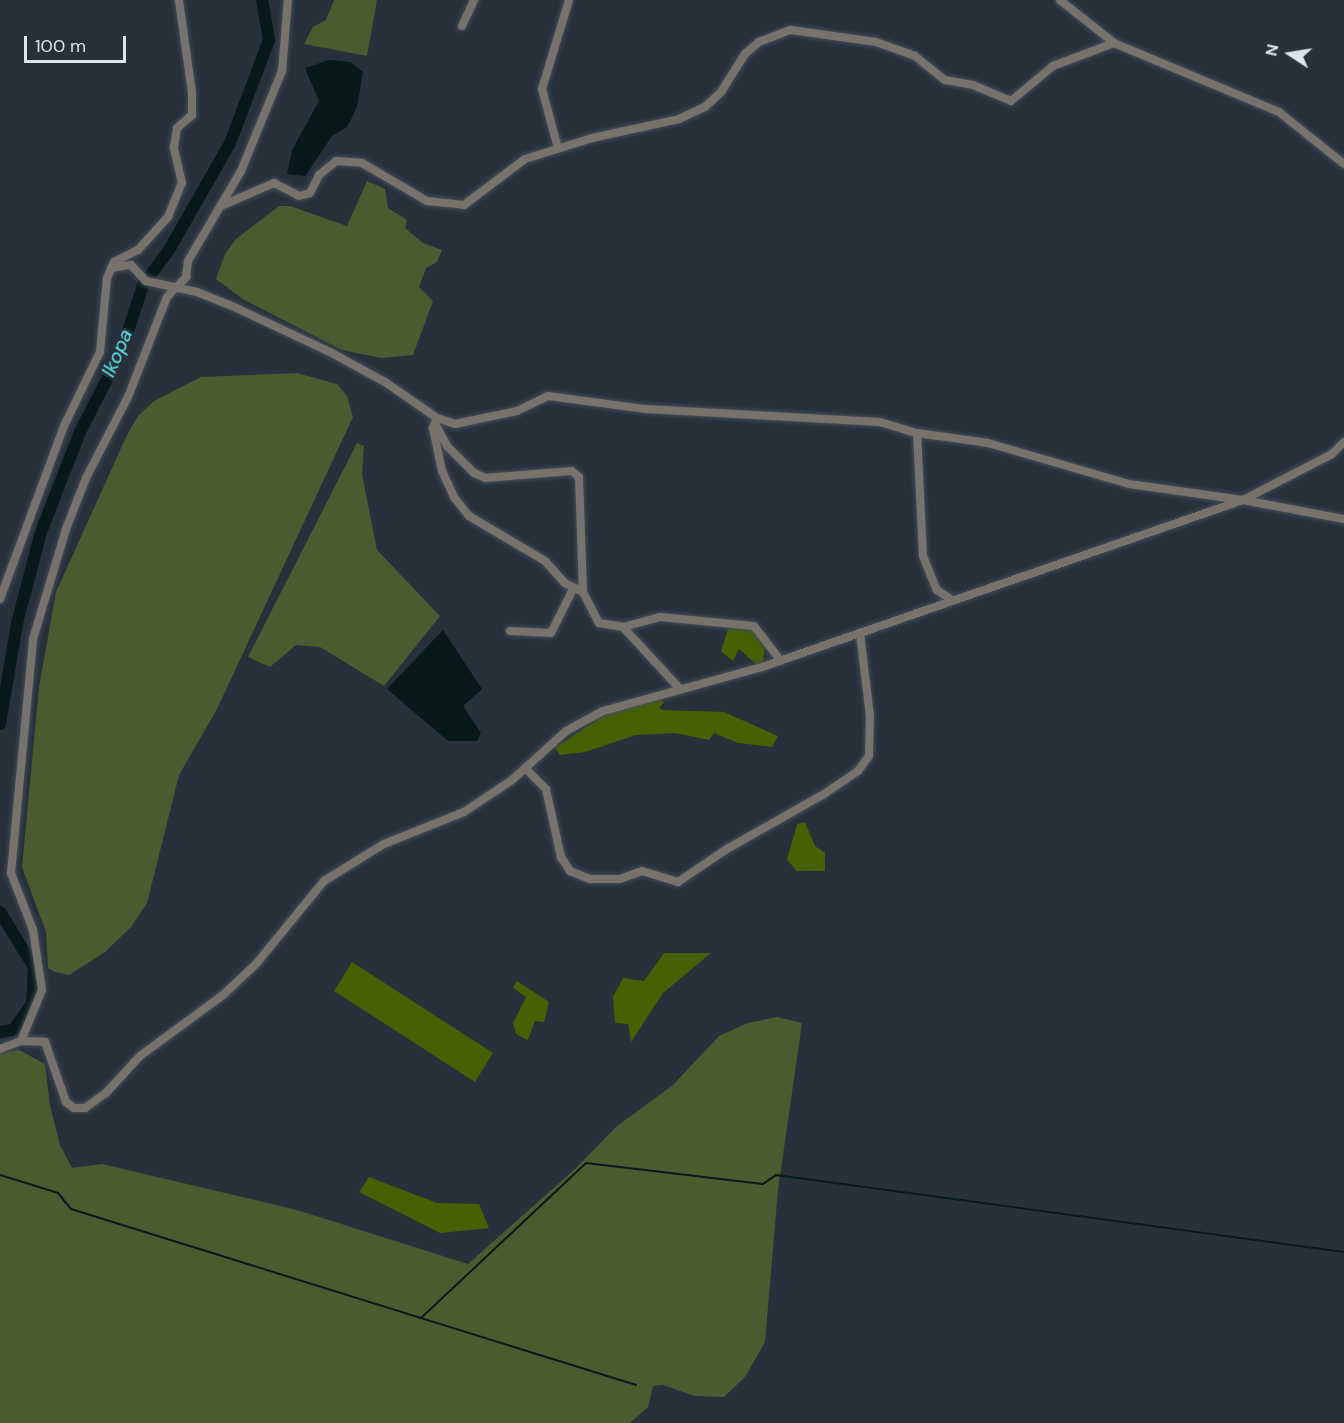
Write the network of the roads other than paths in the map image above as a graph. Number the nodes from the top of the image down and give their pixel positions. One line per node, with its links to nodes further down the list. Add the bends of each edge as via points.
1 (179, 0): 11 (street, via 192,93 192,115 177,128 174,147 183,183 168,217)
2 (288, 0): 10 (street, via 282,70)
3 (474, 0): 6 (street)
4 (569, 0): 8 (street, via 542,89)
5 (1060, 0): 7 (street)
6 (462, 26)
7 (1114, 43): 8 (street, via 1053,66 1011,100 973,85 945,81 915,56 876,42 791,30 759,42 745,54 722,92 705,107 679,119); 9 (street, via 1279,112)
8 (558, 148): 10 (street, via 525,159 464,205 427,201 362,164 336,161 319,175 310,193 298,196 274,183)
9 (1344, 164)
10 (223, 205): 14 (street, via 188,261 186,277)
11 (130, 253): 12 (street); 13 (street)
12 (131, 265): 13 (street); 14 (street, via 146,281 163,288)
13 (111, 268): 22 (street, via 100,352 64,426)
14 (175, 286): 15 (street, via 230,304 330,352 385,382); 30 (street, via 128,397 86,478 33,639 10,873 33,930 42,990)
15 (436, 421): 16 (street, via 455,424 516,411 548,396 646,409 880,422); 20 (street, via 442,471 454,497 469,516 545,561); 21 (street, via 448,447 474,473 485,478 572,471 579,477)
16 (917, 433): 18 (street, via 988,443 1129,484); 23 (street, via 923,556 937,591)
17 (1344, 442): 18 (street, via 1332,454)
18 (1243, 500): 19 (street); 23 (street)
19 (1344, 519)
20 (573, 589): 21 (street); 25 (street, via 551,633)
21 (583, 592): 24 (street, via 599,623)
22 (0, 599)
23 (952, 600): 26 (street)
24 (622, 627): 27 (street, via 660,617 753,626); 28 (street)
25 (510, 631)
26 (860, 633): 27 (street); 29 (street, via 870,716 869,756 858,771 824,794 678,882 642,871 620,879 590,879 570,871 561,857 546,789)
27 (781, 661): 28 (street)
28 (680, 689): 29 (street, via 603,711 566,731)
29 (525, 768): 30 (street, via 464,812 384,844 324,881 256,964 223,995 140,1056 106,1093 85,1108 74,1108 66,1101 45,1042)
30 (21, 1041): 31 (street)
31 (0, 1049)

